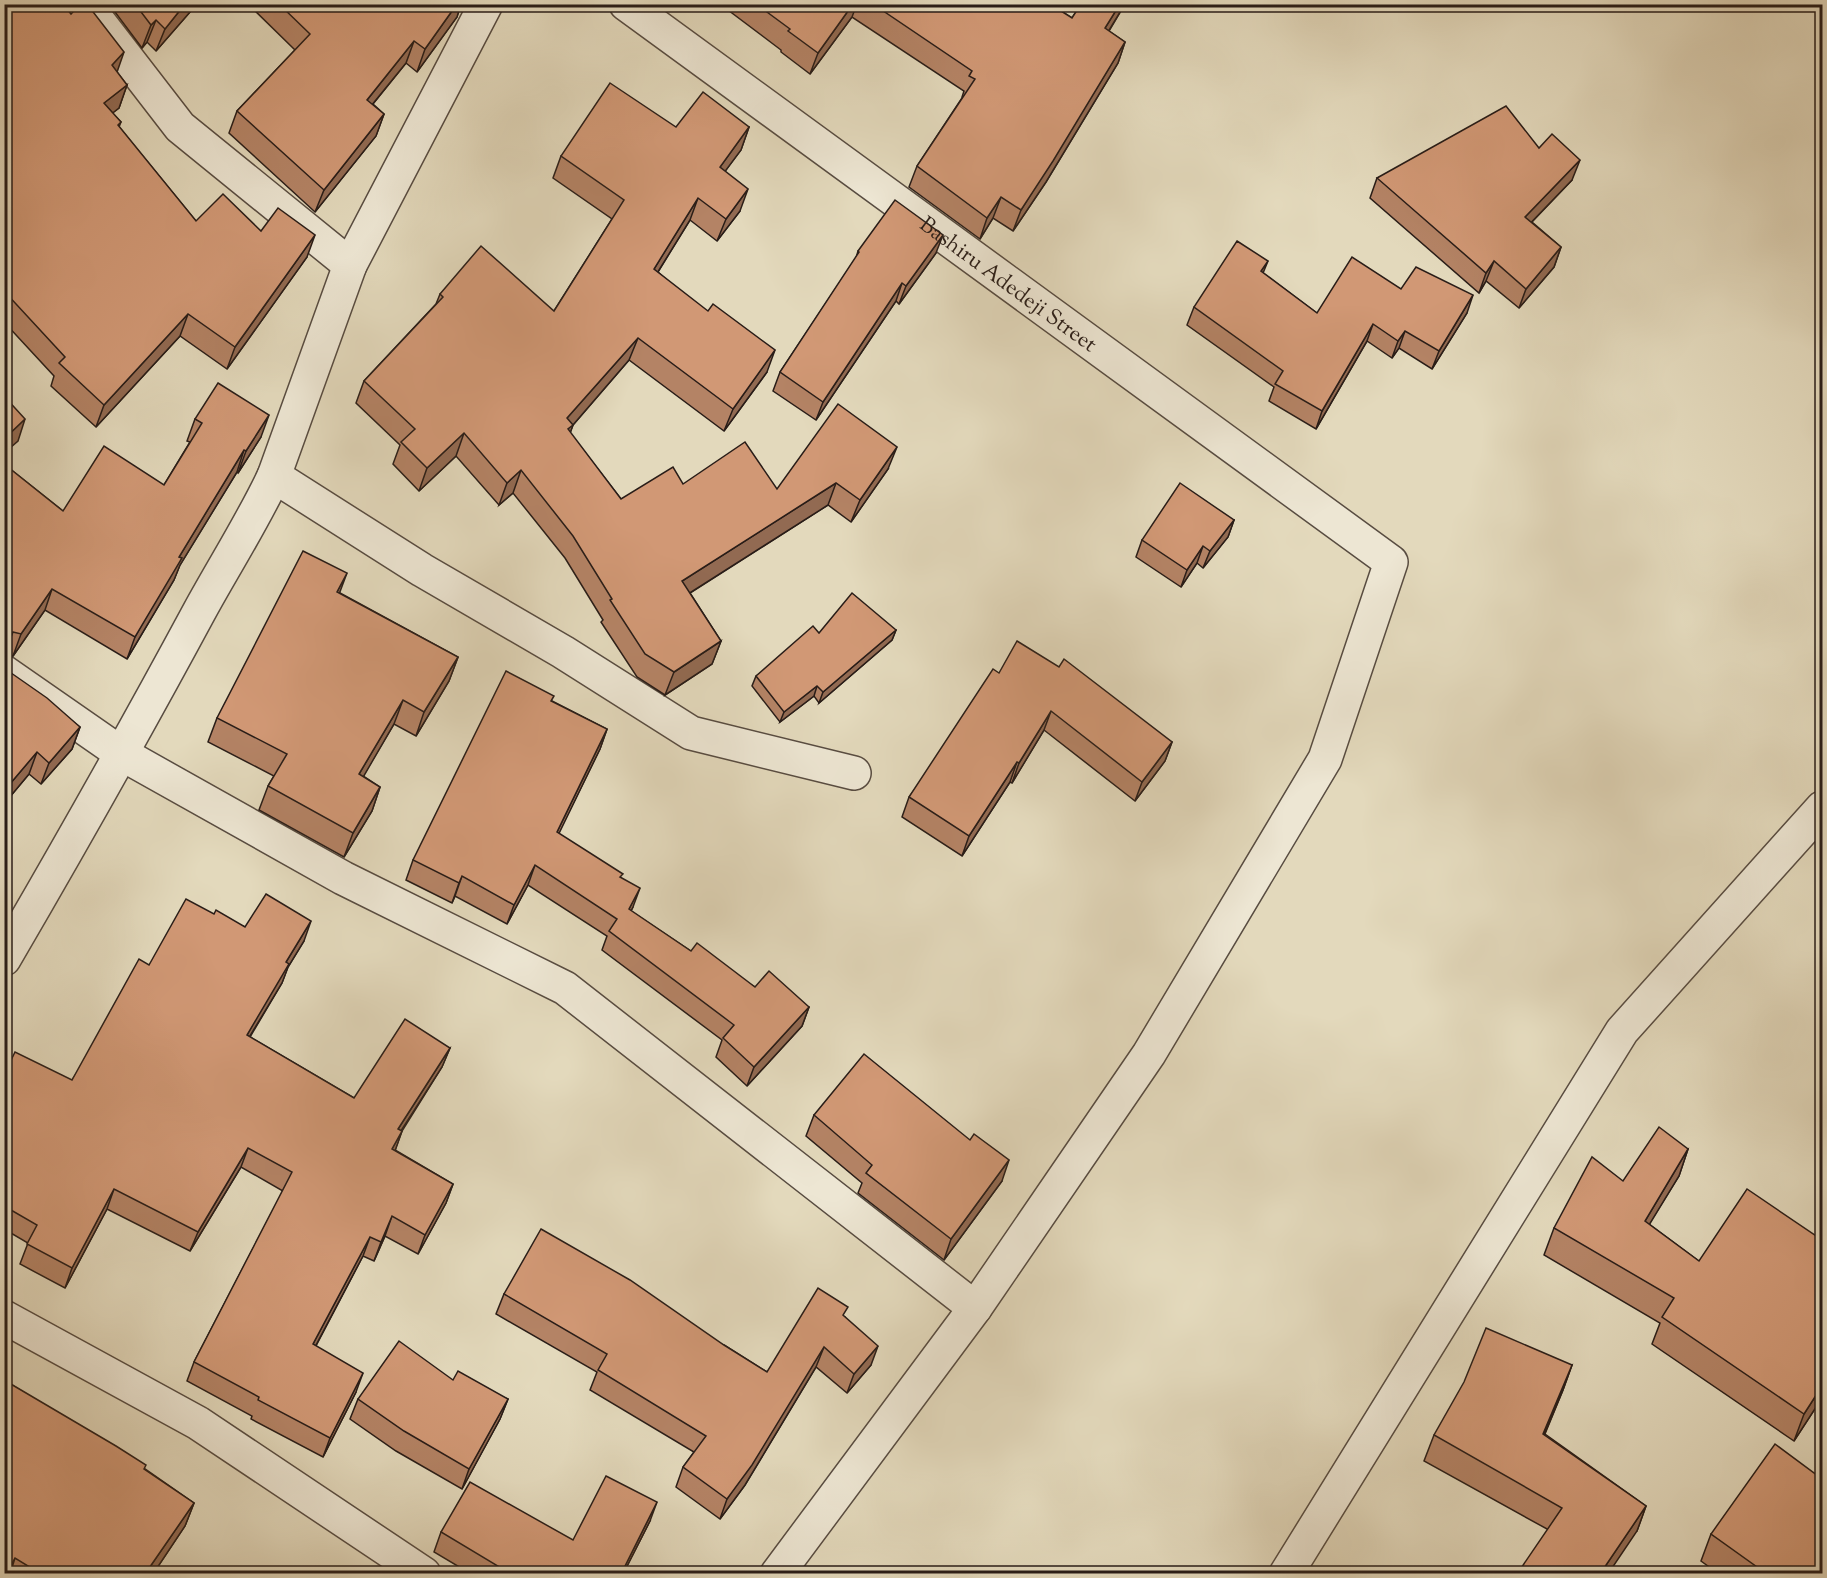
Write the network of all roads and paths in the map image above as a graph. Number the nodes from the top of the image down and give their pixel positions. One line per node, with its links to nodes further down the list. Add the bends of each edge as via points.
1 (85, 4): 4 (street, via 180,127)
2 (486, 4): 4 (street)
3 (626, 4): 11 (street, Bashiru Adedeji Street, via 1392,562 1325,759 1149,1054)
4 (350, 265): 5 (street)
5 (274, 476): 7 (street); 8 (street, via 691,733)
6 (4, 672): 7 (street)
7 (122, 754): 10 (street); 11 (street, via 343,878 565,988)
8 (854, 773)
9 (1822, 808): 15 (street, via 1622,1031)
10 (4, 959)
11 (975, 1308): 14 (street)
12 (4, 1317): 13 (street, via 198,1423)
13 (424, 1574)
14 (777, 1574)
15 (1286, 1574)

